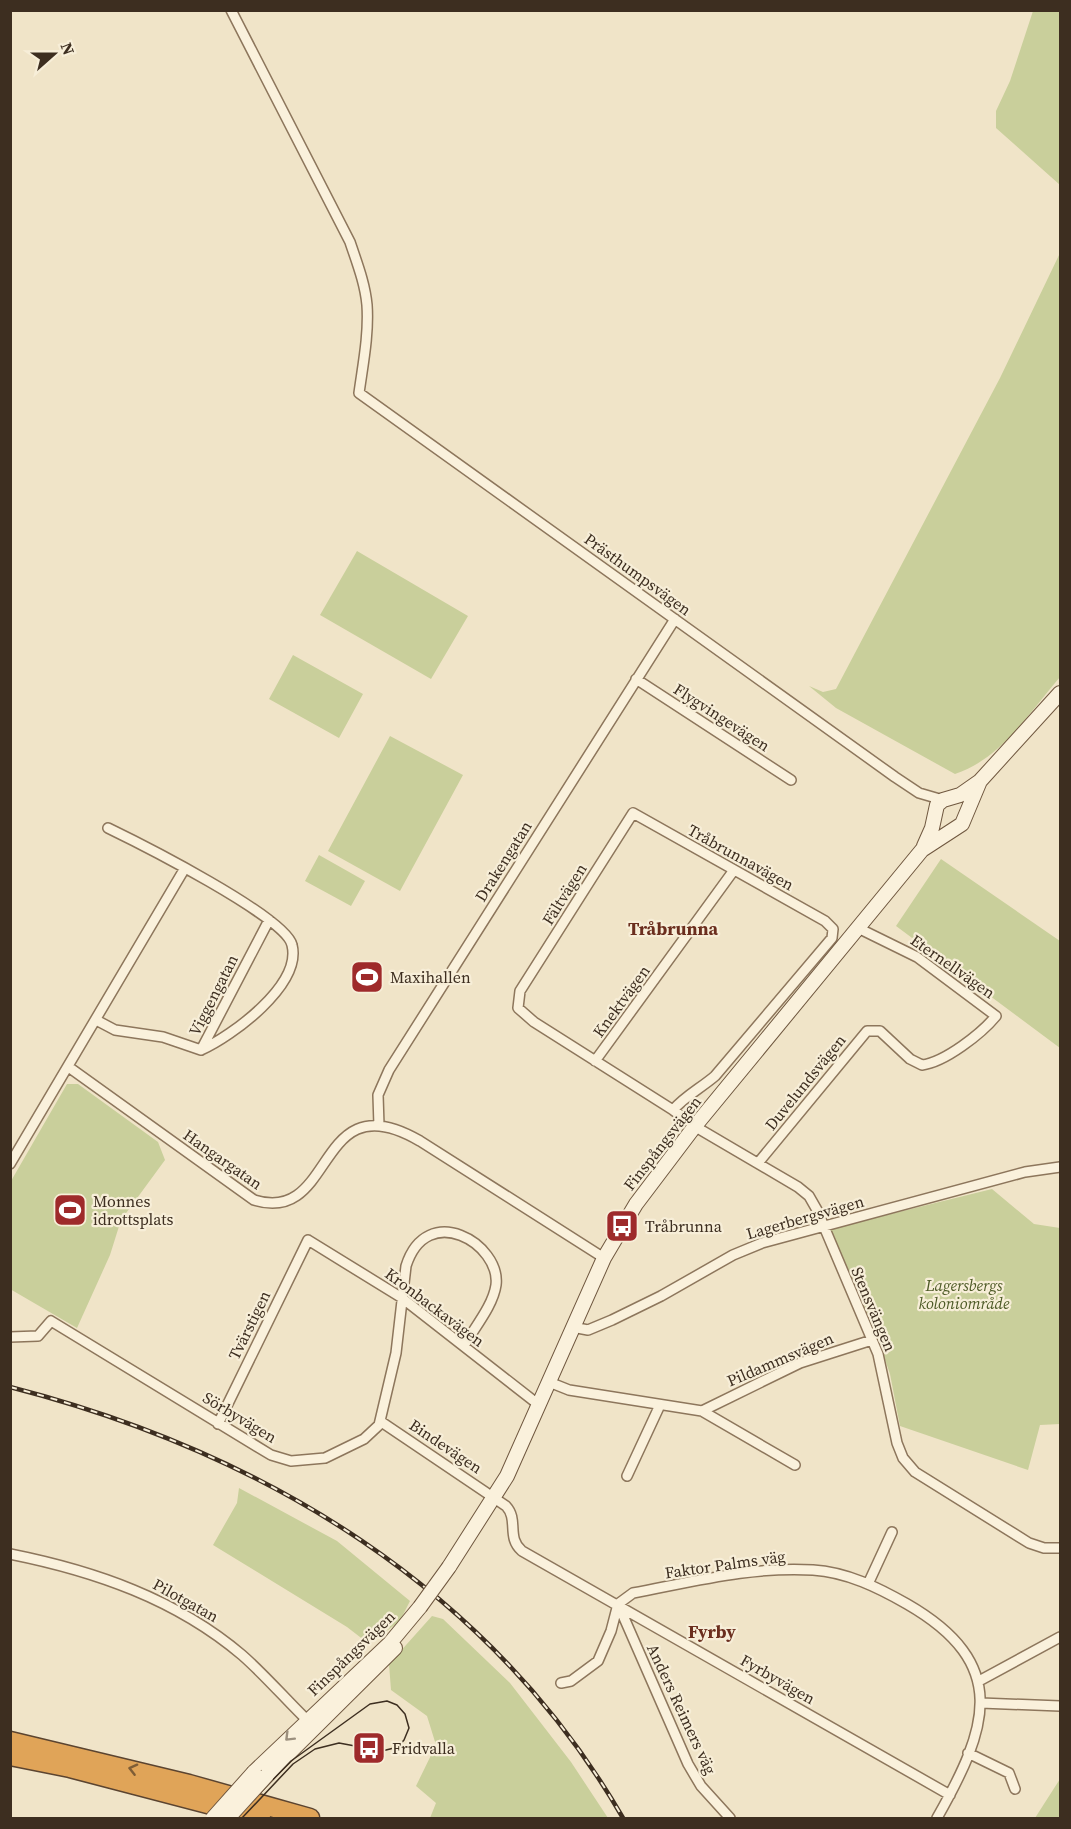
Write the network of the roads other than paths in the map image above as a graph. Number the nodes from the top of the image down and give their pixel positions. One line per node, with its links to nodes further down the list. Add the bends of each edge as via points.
1 (231, 10): 2 (street, Prästhumpsvägen, via 350,242 361,274 367,306 359,393)
2 (675, 619): 3 (street, Drakengatan); 7 (street, Prästhumpsvägen)
3 (636, 679): 5 (street, Flygvingevägen); 26 (street, Drakengatan, via 388,1070 378,1095)
4 (1060, 693): 6 (main road, Finspångsvägen)
5 (791, 780)
6 (980, 781): 8 (main road, Finspångsvägen); 10 (main road, Finspångsvägen)
7 (919, 793): 8 (street, Prästhumpsvägen); 11 (street, Prästhumpsvägen)
8 (948, 799): 10 (main road, via 962,805); 11 (main road, Finspångsvägen)
9 (633, 813): 16 (street, Tråbrunnavägen); 19 (street, Fältvägen)
10 (965, 813): 13 (main road, Finspångsvägen, via 962,824)
11 (934, 816): 13 (main road, via 939,826); 14 (main road, Finspångsvägen)
12 (108, 828): 15 (street)
13 (951, 830): 14 (main road, Finspångsvägen)
14 (922, 850): 18 (main road, Finspångsvägen)
15 (185, 868): 17 (street); 21 (street)
16 (734, 870): 23 (street, Knektvägen); 25 (street, Tråbrunnavägen, via 825,921 833,929 832,938 715,1076 683,1098)
17 (269, 920): 22 (street, Viggengatan); 22 (street, via 281,928 292,945 292,958 281,986 262,1009)
18 (858, 928): 20 (street, Eternellvägen, via 917,957); 27 (main road, Finspångsvägen)
19 (520, 991): 23 (street, Stensvängen, via 518,1008)
20 (996, 1017): 28 (street, Duvelundsvägen, via 973,1037 922,1065 880,1031 867,1031)
21 (96, 1020): 22 (street, Viggengatan, via 115,1030 163,1037); 24 (street)
22 (201, 1050)
23 (595, 1061): 25 (street, Stensvängen)
24 (70, 1068): 26 (street, Hangargatan, via 244,1194 266,1204 289,1202 302,1194 338,1142 354,1132); 29 (street)
25 (673, 1110): 27 (street, Stensvängen)
26 (379, 1126): 33 (street, via 402,1131 420,1141)
27 (695, 1126): 28 (street, Stensvängen); 33 (main road, Finspångsvägen, via 636,1204)
28 (758, 1163): 31 (street, Stensvängen, via 804,1191)
29 (10, 1164)
30 (1060, 1167): 31 (street, Lagerbergsvägen, via 1025,1172)
31 (823, 1226): 35 (street, Lagerbergsvägen, via 733,1255 594,1328 582,1331); 37 (street, Stensvängen)
32 (308, 1240): 34 (street, Kronbackavägen); 44 (street, Tvärstigen)
33 (604, 1258): 35 (main road, Finspångsvägen)
34 (402, 1298): 38 (street, Kronbackavägen); 38 (street, via 410,1255 428,1235 453,1233 484,1251 493,1263 496,1283); 43 (street, via 396,1353)
35 (572, 1327): 39 (main road, Finspångsvägen)
36 (10, 1337): 44 (street, Sörbyvägen, via 38,1336 51,1321)
37 (872, 1340): 42 (street, Pildammsvägen, via 800,1364); 49 (street, Stensvängen, via 897,1443 908,1465 1029,1543)
38 (464, 1346): 40 (street, Kronbackavägen)
39 (549, 1382): 40 (main road, Finspångsvägen); 41 (street, via 569,1390)
40 (539, 1405): 47 (main road, Finspångsvägen)
41 (660, 1405): 42 (street); 46 (street)
42 (702, 1411): 45 (street)
43 (380, 1421): 44 (street, Sörbyvägen, via 364,1439 343,1451 303,1462 271,1455); 47 (street, Bindevägen)
44 (218, 1424)
45 (795, 1465)
46 (627, 1476)
47 (495, 1497): 52 (street, Fyrbyvägen, via 511,1512 512,1538 517,1547); 58 (main road, Finspångsvägen, bridge, via 423,1608)
48 (892, 1532): 51 (street)
49 (1060, 1548)
50 (10, 1554): 58 (street, Pilotgatan, via 102,1578 183,1612 244,1657)
51 (868, 1584): 52 (street, Faktor Palms väg, via 816,1570 774,1570 633,1593); 54 (street, Faktor Palms väg, via 912,1607 949,1633 968,1656)
52 (618, 1604): 55 (street, via 612,1631 598,1661 571,1681); 64 (street, Fyrbyvägen); 69 (street, Anders Reimers väg, via 688,1764 700,1786)
53 (1060, 1637): 54 (street)
54 (979, 1681): 56 (street, Faktor Palms väg)
55 (561, 1683)
56 (981, 1703): 57 (street); 60 (street, Faktor Palms väg)
57 (1060, 1706)
58 (310, 1724): 62 (main road, Finspångsvägen)
59 (10, 1741): 68 (highway, one-way to 59)
60 (968, 1752): 63 (street, via 1009,1773); 64 (street, Faktor Palms väg)
61 (10, 1756): 67 (highway)
62 (261, 1774): 65 (main road, Finspångsvägen, bridge); 66 (main road, Finspångsvägen, bridge)
63 (1015, 1789)
64 (950, 1796): 70 (street)
65 (213, 1818)
66 (228, 1818)
67 (261, 1818)
68 (310, 1818)
69 (730, 1818)
70 (937, 1818)

